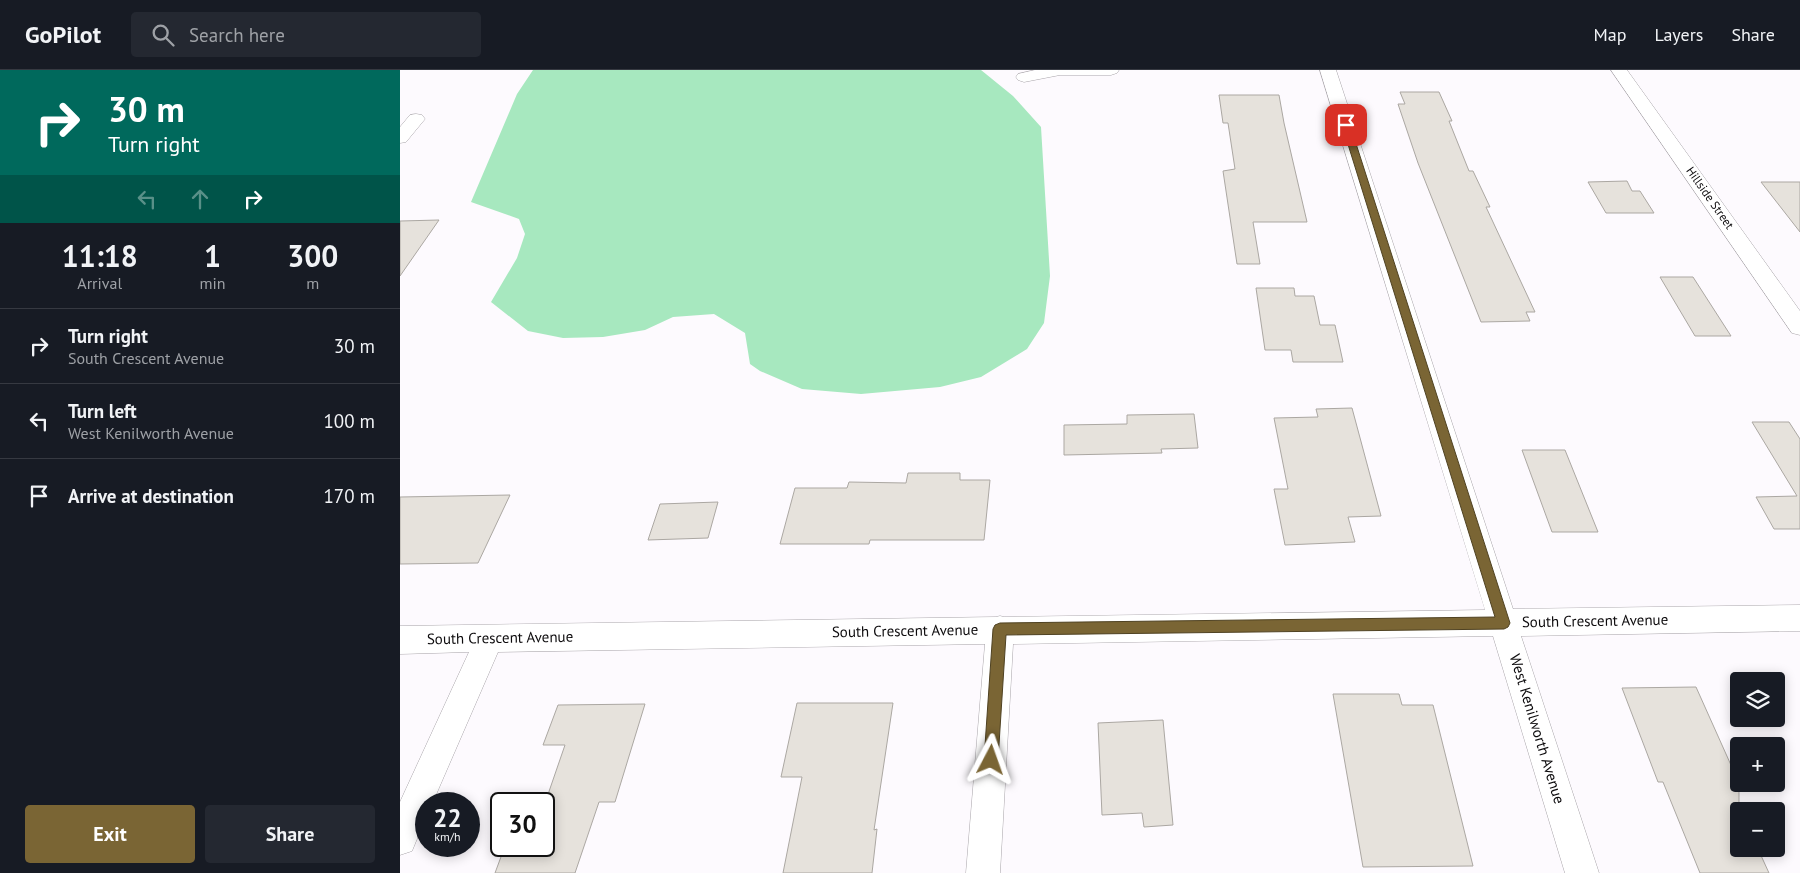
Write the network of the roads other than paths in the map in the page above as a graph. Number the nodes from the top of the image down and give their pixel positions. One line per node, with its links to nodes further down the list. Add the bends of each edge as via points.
1 (1111, 70): 4 (street, via 1060,70)
2 (1328, 70): 9 (street, West Kenilworth Avenue)
3 (1619, 70): 7 (street, Hillside Street)
4 (1024, 77)
5 (416, 119): 6 (street)
6 (400, 138)
7 (1800, 327)
8 (1800, 618): 9 (street, South Crescent Avenue)
9 (1504, 623): 10 (street, South Crescent Avenue); 15 (street, West Kenilworth Avenue)
10 (1000, 629): 11 (street, South Crescent Avenue); 14 (street)
11 (490, 638): 12 (street, South Crescent Avenue); 13 (street)
12 (400, 640)
13 (400, 839)
14 (983, 873)
15 (1582, 873)

